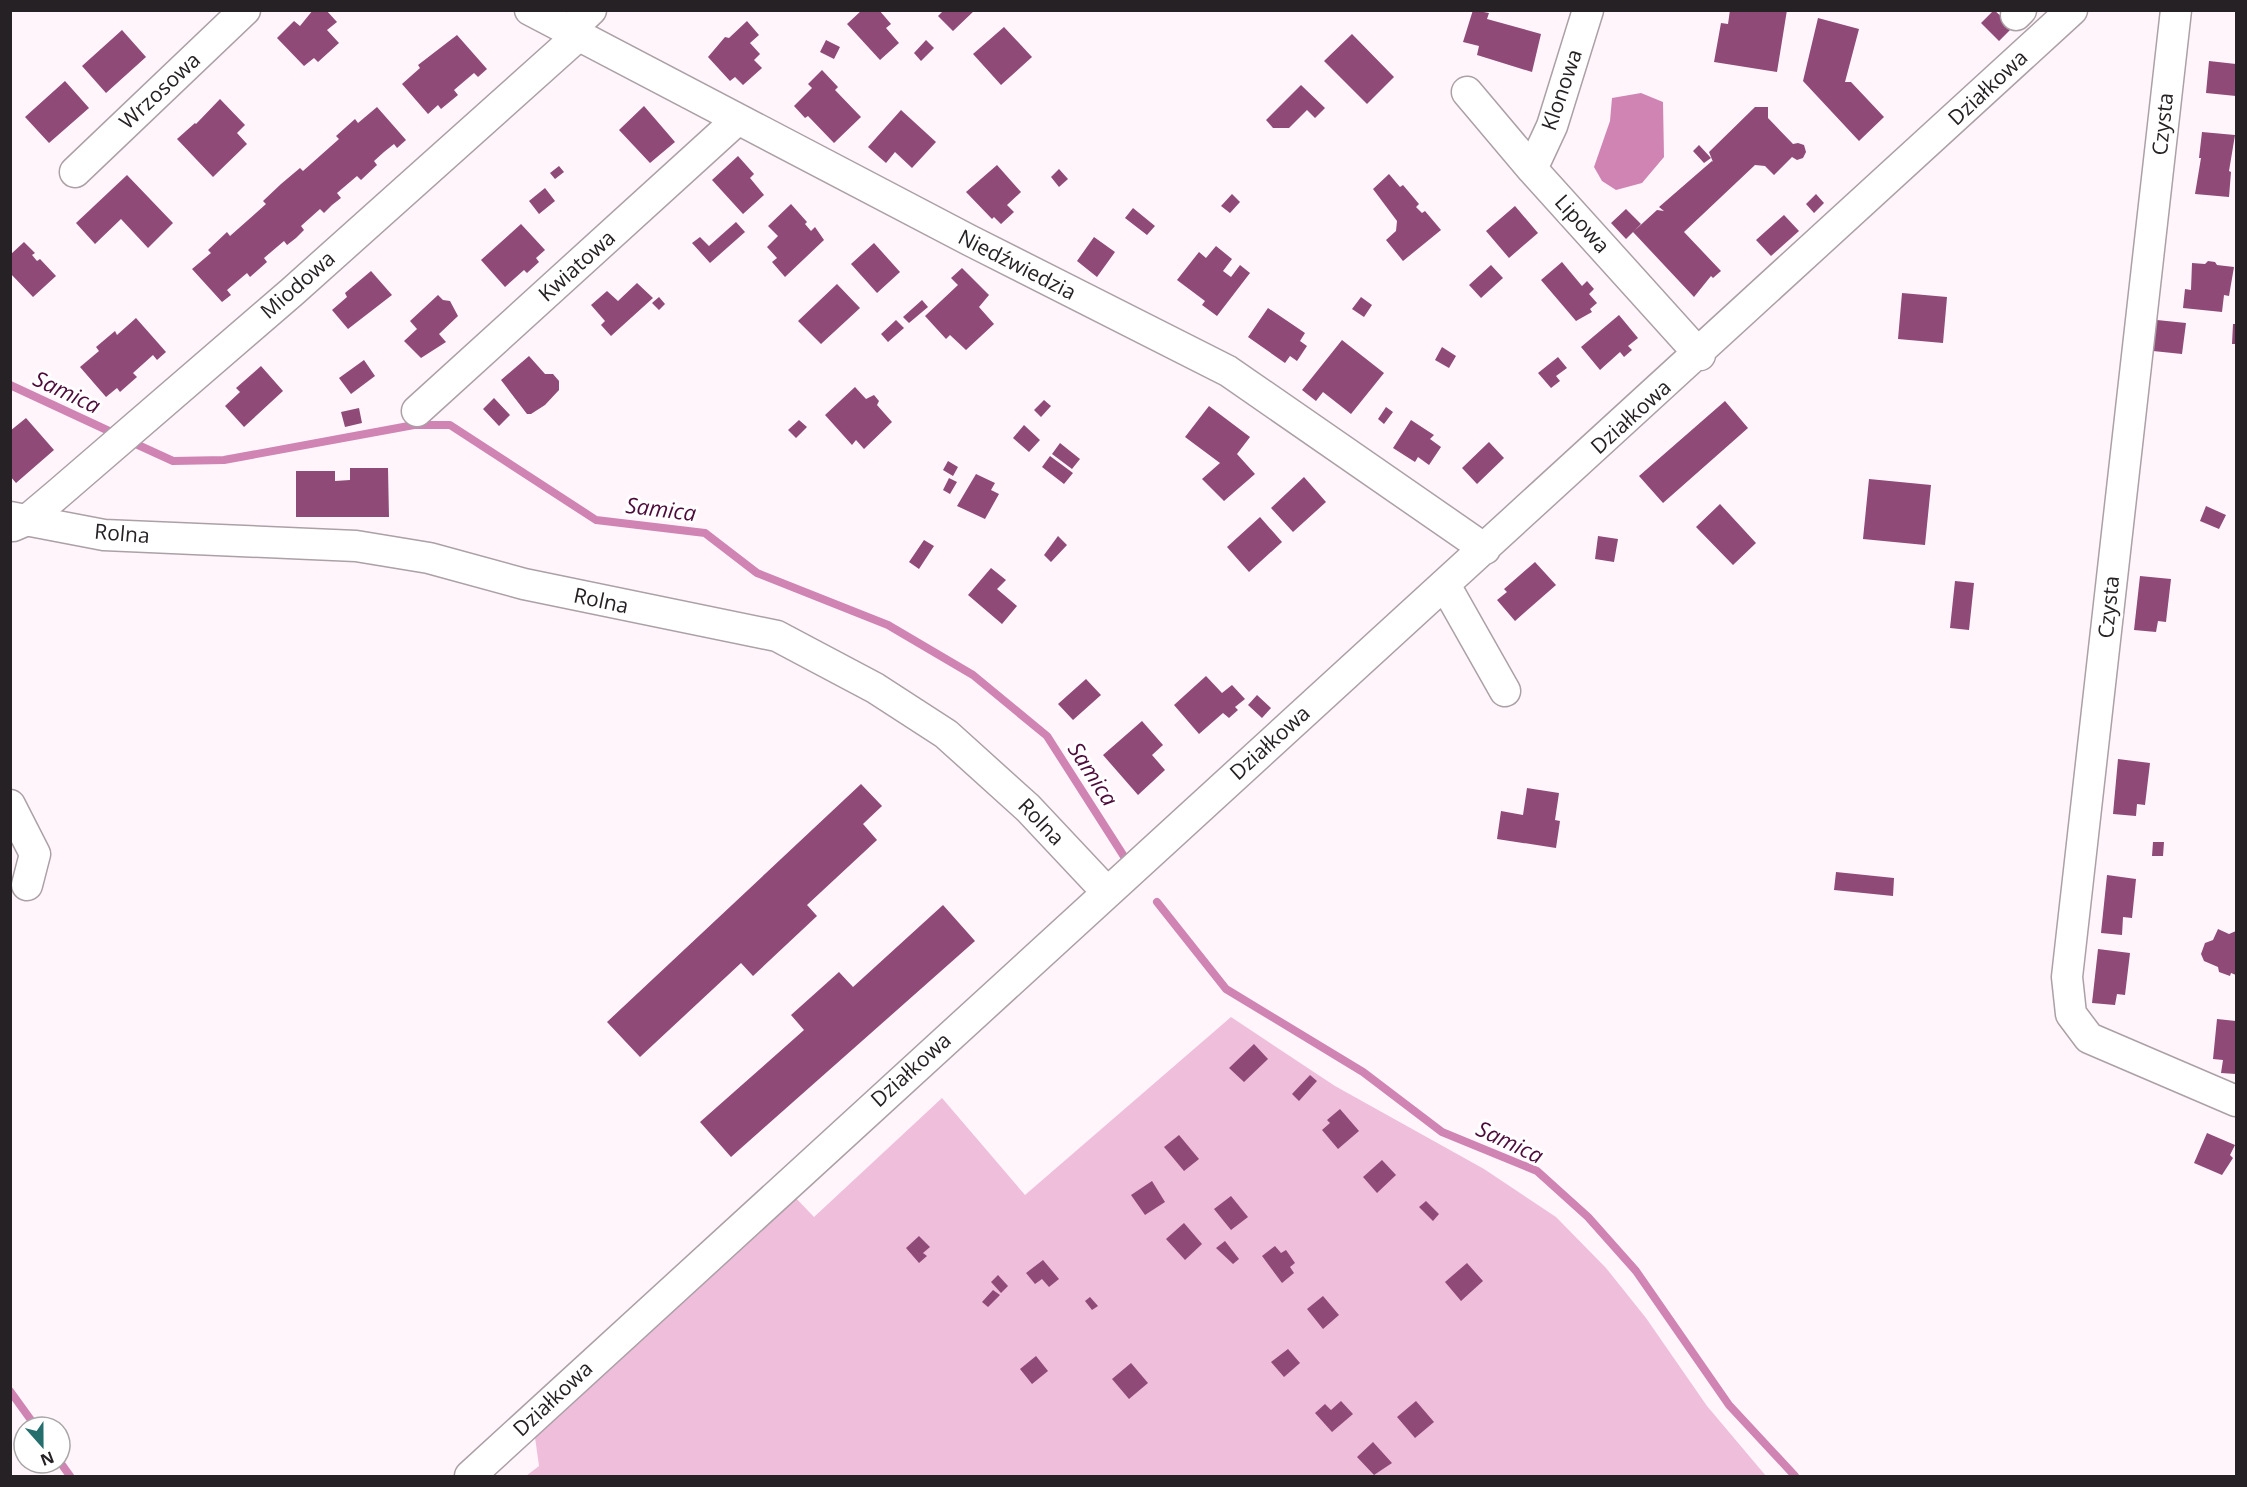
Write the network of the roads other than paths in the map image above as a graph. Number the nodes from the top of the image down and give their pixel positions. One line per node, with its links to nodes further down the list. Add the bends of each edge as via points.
1 (245, 10): 10 (street, Wrzosowa)
2 (530, 10): 6 (street, Niedźwiedzia)
3 (1588, 10): 9 (street, Klonowa, via 1552,126)
4 (2072, 10): 11 (street, Działkowa)
5 (2176, 10): 20 (street, Czysta, via 2067,977 2070,1014 2089,1038)
6 (580, 25): 8 (street, Niedźwiedzia); 13 (street, Miodowa, via 292,291)
7 (1467, 92): 9 (street, Lipowa)
8 (737, 120): 12 (street, Kwiatowa); 14 (street, Niedźwiedzia, via 1228,371)
9 (1532, 169): 11 (street, Lipowa)
10 (75, 172)
11 (1700, 354): 14 (street, Działkowa)
12 (417, 411)
13 (16, 522): 19 (street, Rolna, via 104,535 357,546 429,558 524,584 777,636 875,688 946,734 1028,808)
14 (1485, 549): 15 (street, Działkowa)
15 (1445, 585): 16 (street); 19 (street, Działkowa)
16 (1505, 691)
17 (10, 805): 18 (street, via 35,854)
18 (27, 885)
19 (1106, 891): 21 (street, Działkowa)
20 (2236, 1101)
21 (470, 1476)

